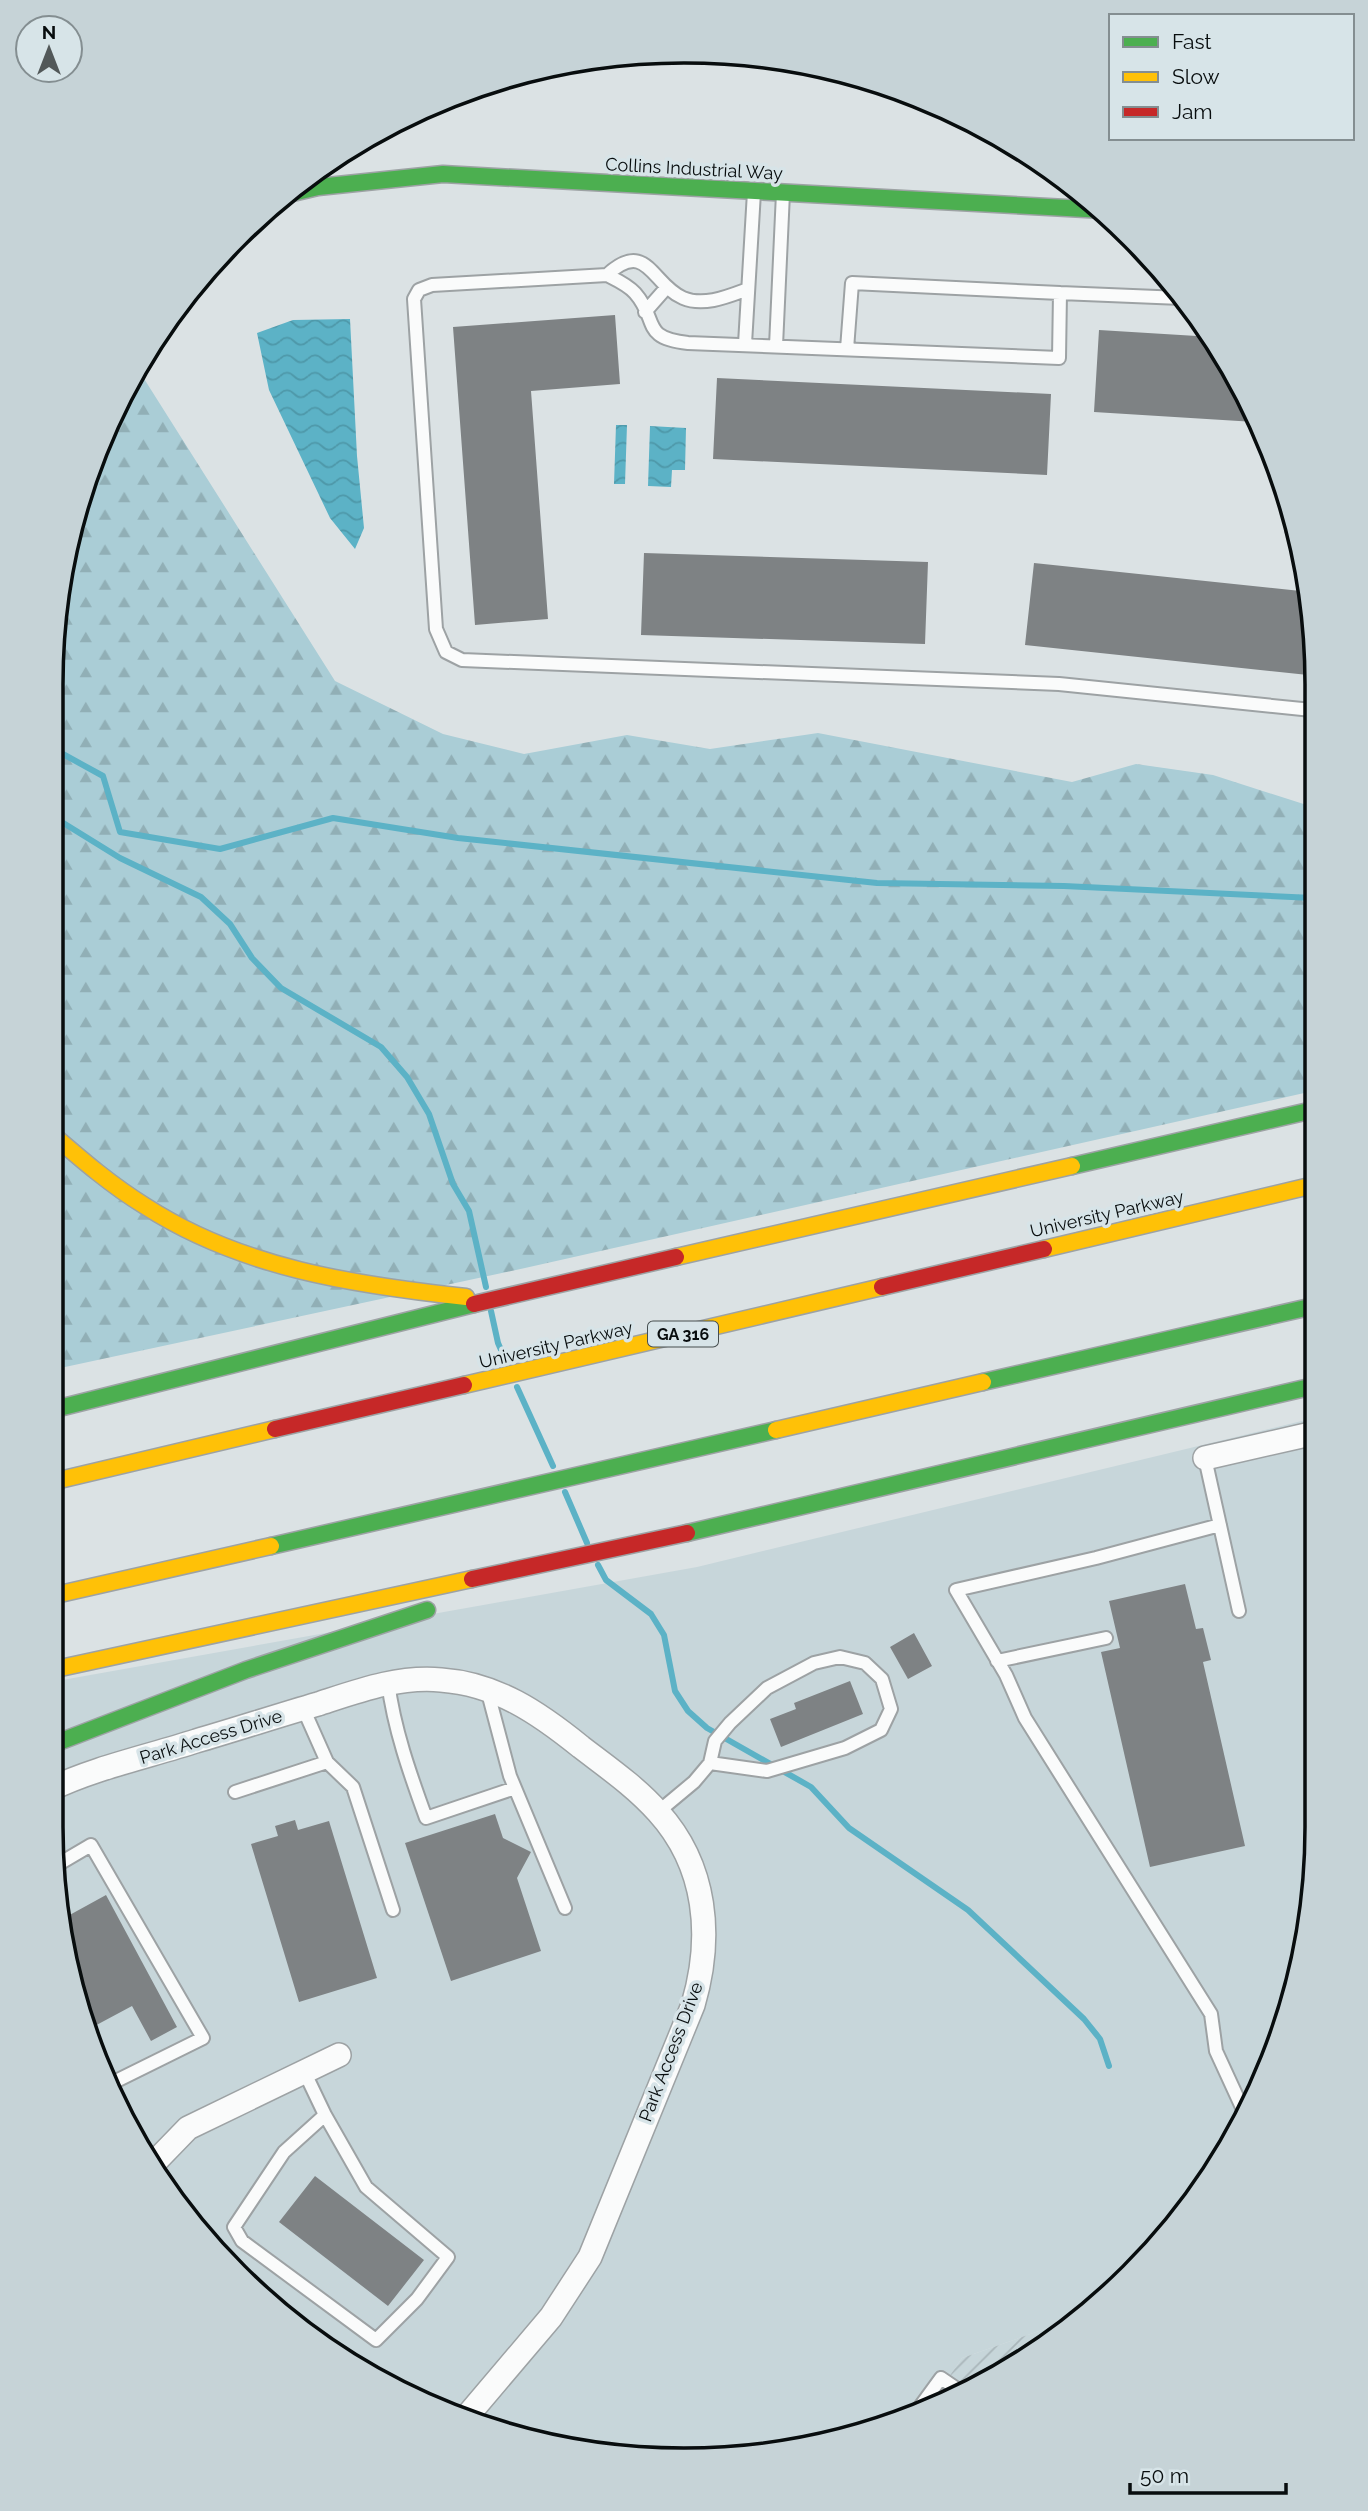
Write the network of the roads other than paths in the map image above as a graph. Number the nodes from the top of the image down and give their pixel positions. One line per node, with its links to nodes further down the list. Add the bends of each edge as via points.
1 (309, 189): 2 (main road, Collins Industrial Way, via 443,174)
2 (754, 191): 3 (main road, Collins Industrial Way); 7 (lane)
3 (783, 193): 4 (main road, Collins Industrial Way); 12 (lane)
4 (1083, 209)
5 (607, 275): 6 (lane, via 621,263 636,261 650,268); 10 (lane, via 633,290); 14 (lane, via 432,285 419,290 414,299 436,629 446,652 462,660 1059,684)
6 (667, 287): 7 (lane, via 684,298 705,302); 10 (lane)
7 (748, 289): 11 (lane)
8 (1060, 293): 9 (lane); 13 (lane, via 852,283); 13 (lane, via 1059,358)
9 (1170, 298)
10 (645, 312): 11 (lane, via 657,334 671,341)
11 (744, 345): 12 (lane)
12 (776, 346): 13 (lane)
13 (848, 349)
14 (1305, 709)
15 (1305, 1113): 18 (main road)
16 (63, 1145): 18 (main road, via 128,1197 223,1248 332,1279)
17 (1305, 1187): 24 (main road, University Parkway / GA 316)
18 (496, 1299): 21 (main road)
19 (1305, 1308): 27 (main road)
20 (1305, 1388): 26 (main road)
21 (63, 1407)
22 (1305, 1435): 23 (street)
23 (1205, 1458): 25 (lane)
24 (63, 1479)
25 (1220, 1525): 30 (lane); 32 (lane, via 956,1590)
26 (622, 1548): 28 (main road); 33 (main road)
27 (63, 1593)
28 (479, 1594)
29 (439, 1606): 37 (main road, via 246,1670)
30 (1240, 1611)
31 (1106, 1638): 32 (lane)
32 (997, 1661): 50 (lane, via 1026,1718 1212,2014 1216,2051)
33 (63, 1667)
34 (388, 1682): 35 (street, Park Access Drive, via 440,1679); 36 (street, Park Access Drive); 41 (lane, via 405,1759 426,1818)
35 (487, 1689): 41 (lane); 43 (street, Park Access Drive, via 545,1718)
36 (303, 1708): 38 (lane); 40 (street, Park Access Drive)
37 (63, 1740)
38 (327, 1762): 42 (lane); 46 (lane, via 353,1787)
39 (710, 1763): 39 (lane, via 715,1741 730,1723 767,1688 814,1662 840,1657 865,1663 882,1679 891,1709 881,1730 845,1748 767,1771); 43 (lane)
40 (63, 1785)
41 (515, 1788): 45 (lane)
42 (235, 1792)
43 (658, 1812): 55 (street, Park Access Drive, via 686,1852 703,1904 705,1945 696,1995 590,2257 551,2317)
44 (64, 1862): 49 (lane, via 91,1845 202,2038)
45 (565, 1908)
46 (393, 1910)
47 (339, 2055): 48 (street)
48 (304, 2071): 51 (lane); 52 (street, via 188,2127)
49 (117, 2080)
50 (1240, 2104)
51 (325, 2115): 51 (lane, via 284,2152 234,2227 242,2241 376,2340 417,2299 448,2257 366,2187)
52 (159, 2158)
53 (953, 2387): 54 (lane, via 941,2378)
54 (925, 2399)
55 (472, 2411)

